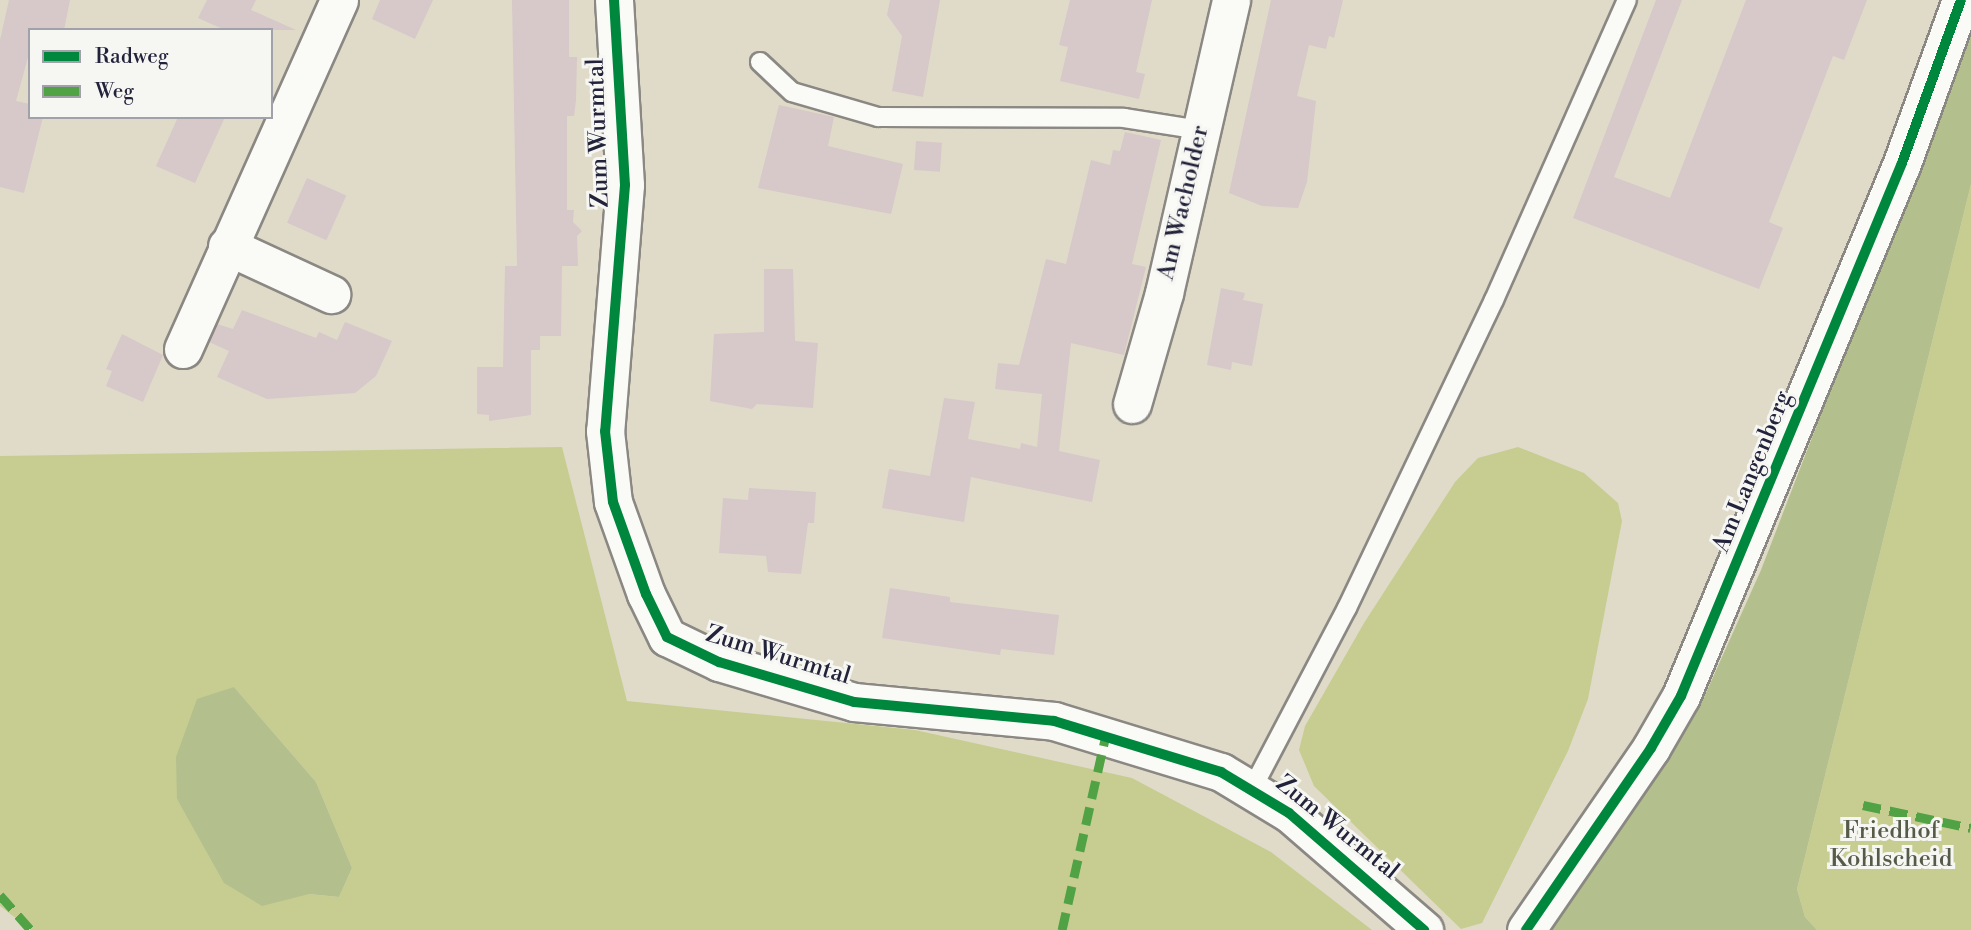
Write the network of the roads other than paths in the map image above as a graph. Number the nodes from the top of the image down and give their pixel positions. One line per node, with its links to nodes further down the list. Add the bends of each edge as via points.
1 (339, 0): 8 (street)
2 (614, 0): 12 (street, Zum Wurmtal, via 625,185 605,430 614,502 646,594 667,637 719,663 854,702 1054,721 1221,772)
3 (1231, 0): 7 (street, Am Wacholder)
4 (1627, 0): 12 (lane, via 1477,337 1347,608)
5 (1961, 0): 14 (street, Am Langenberg, via 1902,163 1681,696 1651,748)
6 (760, 62): 7 (lane, via 792,92 878,117 1124,118)
7 (1201, 130): 11 (street, Am Wacholder)
8 (227, 246): 9 (street); 10 (street)
9 (331, 294)
10 (183, 349)
11 (1132, 404)
12 (1253, 787): 13 (street, Zum Wurmtal, via 1328,844)
13 (1424, 930)
14 (1526, 930)

